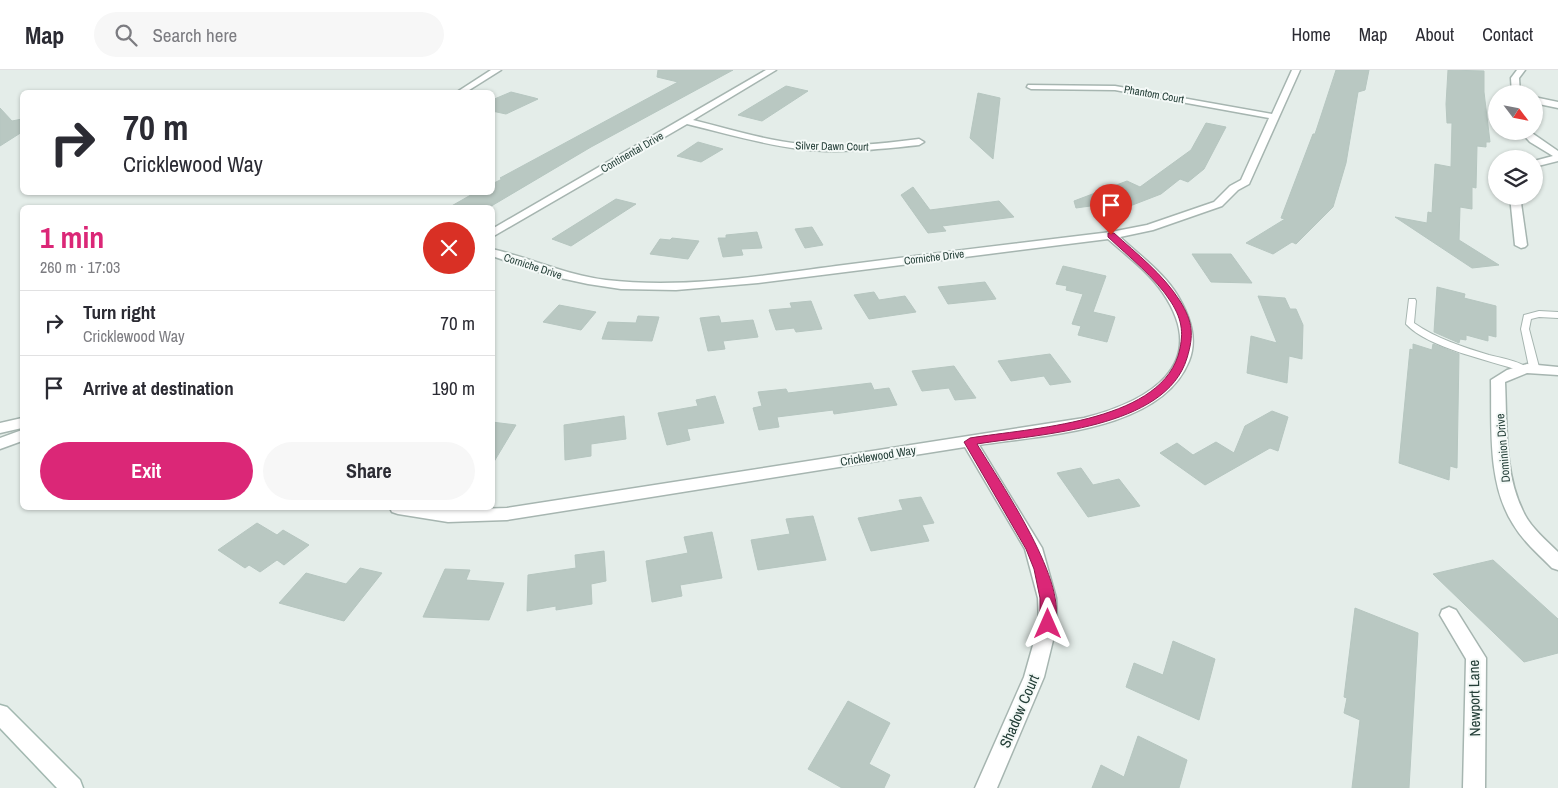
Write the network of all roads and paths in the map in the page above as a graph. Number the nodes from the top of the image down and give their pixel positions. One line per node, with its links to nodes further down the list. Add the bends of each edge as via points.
1 (496, 70): 7 (street)
2 (772, 70): 11 (street, Continental Drive)
3 (1296, 70): 10 (street, Corniche Drive)
4 (1521, 70): 5 (street, via 1515,78)
5 (1515, 85)
6 (1031, 87): 10 (street, Phantom Court, via 1124,89)
7 (464, 90)
8 (1543, 102): 9 (street)
9 (1558, 104)
10 (1276, 117): 18 (street, Corniche Drive, via 1245,182 1218,204 1149,228)
11 (687, 121): 13 (street, Silver Dawn Court, via 784,144 817,148 878,147); 17 (street, Continental Drive)
12 (1536, 140): 14 (street)
13 (919, 142)
14 (1558, 157): 15 (street)
15 (1543, 161)
16 (1516, 205): 19 (street)
17 (495, 232)
18 (1111, 235): 20 (street, Corniche Drive, via 689,286 593,282 549,272); 28 (street, Cricklewood Way, via 1160,281 1176,302 1188,339 1178,370 1157,393 1116,414 1084,423)
19 (1521, 245)
20 (495, 253)
21 (1412, 301): 23 (lane, via 1410,324 1417,330 1437,340)
22 (1558, 316): 23 (lane, via 1538,314 1527,317)
23 (1529, 368): 24 (street); 31 (street, Dominion Drive, via 1513,370 1498,380 1505,483 1515,513)
24 (1558, 371)
25 (20, 423): 26 (street)
26 (0, 428)
27 (20, 435): 29 (street)
28 (970, 442): 30 (street, Cricklewood Way, via 507,514 448,516); 35 (street, Shadow Court, via 1032,548 1047,598 1048,624 1034,677)
29 (0, 444)
30 (410, 510)
31 (1558, 563)
32 (1449, 615): 36 (street, Newport Lane, via 1476,658)
33 (0, 714): 34 (street)
34 (72, 788)
35 (986, 788)
36 (1474, 788)

